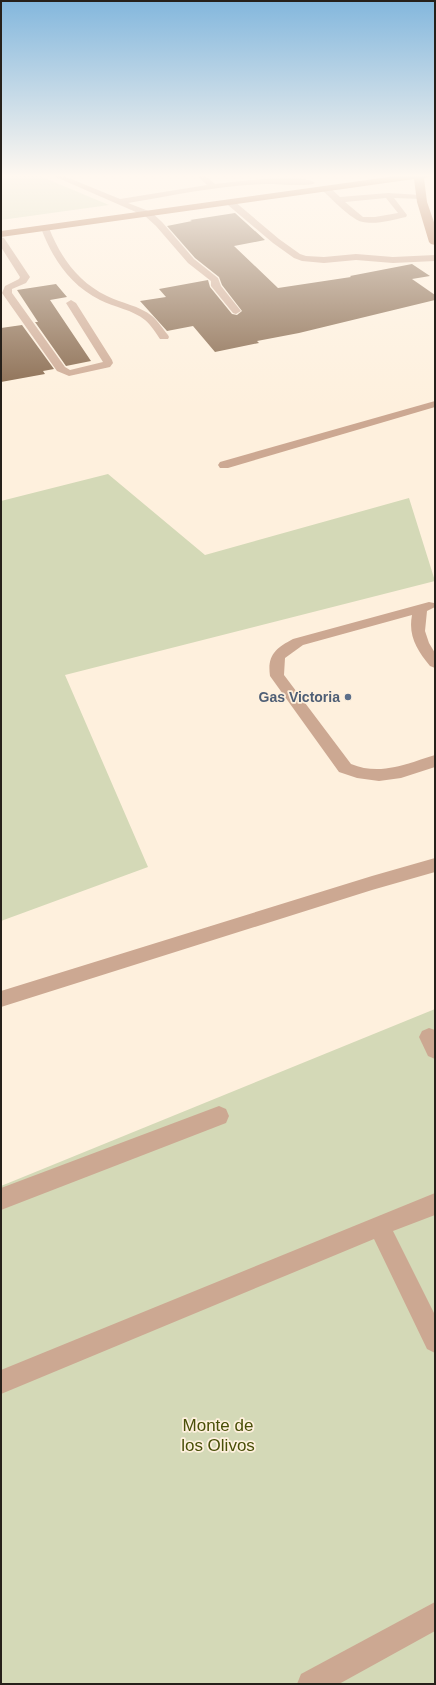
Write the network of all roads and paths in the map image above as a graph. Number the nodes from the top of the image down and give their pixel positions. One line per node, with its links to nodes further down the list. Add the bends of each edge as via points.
1 (9, 253): 6 (street, via 25,277 23,281 8,288 7,293 61,369 68,373 106,366 107,360)
2 (55, 253): 8 (street, via 67,271 96,294 143,314)
3 (184, 253): 7 (street, via 214,280)
4 (292, 253): 5 (street, via 305,259 324,260 356,257 393,260)
5 (435, 258)
6 (72, 303)
7 (236, 311)
8 (164, 337)
9 (435, 404): 10 (street)
10 (224, 466)
11 (430, 607): 12 (street, via 417,627 426,652); 13 (street, via 298,642 285,649 278,656 275,665 277,676 345,768 356,774 388,776)
12 (435, 663)
13 (435, 761)
14 (435, 865): 15 (street)
15 (1, 999)
16 (219, 1116): 17 (street)
17 (1, 1199)
18 (435, 1204): 19 (street)
19 (379, 1226): 20 (street); 21 (street)
20 (435, 1341)
21 (1, 1382)
22 (435, 1616): 23 (street)
23 (311, 1684)

